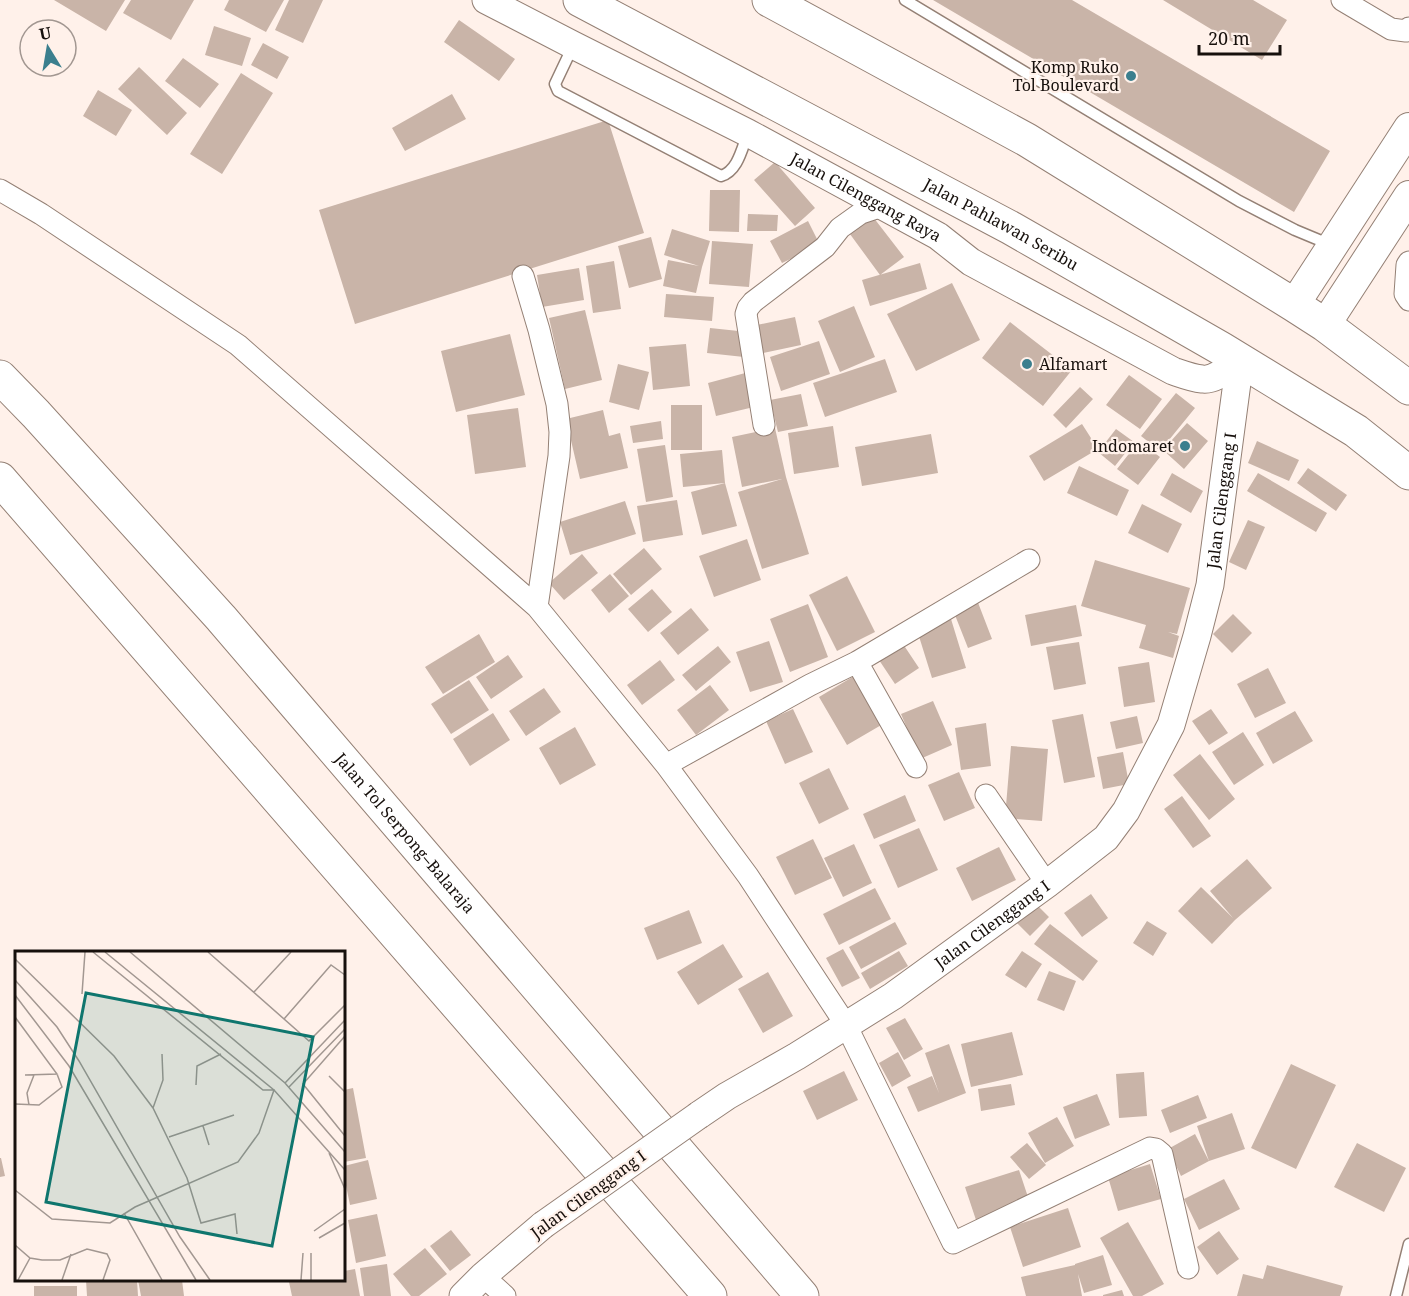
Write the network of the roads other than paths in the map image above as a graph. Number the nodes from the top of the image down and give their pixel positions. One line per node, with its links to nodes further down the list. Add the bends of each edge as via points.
1 (486, 0): 7 (street, Jalan Cilenggang Raya)
2 (580, 0): 19 (main road, Jalan Pahlawan Seribu, via 1011,228)
3 (769, 0): 17 (main road, via 1027,140)
4 (905, 0): 13 (lane, via 1239,201)
5 (1342, 0): 6 (street, via 1391,29)
6 (1409, 28)
7 (573, 45): 9 (street, Jalan Cilenggang Raya); 9 (lane, via 555,84 558,91 721,176 734,168)
8 (1409, 128): 13 (main road)
9 (748, 133): 12 (street, Jalan Cilenggang Raya)
10 (0, 190): 26 (street, via 238,345)
11 (1409, 196): 18 (main road)
12 (882, 206): 19 (street, Jalan Cilenggang Raya, via 938,236 971,262 1173,371 1208,379); 22 (street, via 861,213 840,228 825,247 748,308)
13 (1333, 246): 17 (main road)
14 (1409, 261): 16 (street, via 1405,294)
15 (523, 276): 26 (street, via 557,404 560,432)
16 (1409, 300)
17 (1294, 304): 18 (main road)
18 (1325, 326): 21 (main road)
19 (1240, 360): 23 (main road, Jalan Pahlawan Seribu, via 1356,431); 31 (street, Jalan Cilenggang I, via 1210,585 1171,725 1126,811 1106,838)
20 (0, 377): 39 (main road, Jalan Tol Serpong–Balaraja, via 221,618)
21 (1409, 388)
22 (764, 424)
23 (1409, 473)
24 (0, 478): 38 (main road)
25 (1029, 560): 27 (street)
26 (537, 607): 28 (street)
27 (857, 662): 28 (street); 29 (street)
28 (666, 765): 32 (street, via 748,876)
29 (916, 766)
30 (986, 795): 31 (street)
31 (1047, 884): 32 (street, Jalan Cilenggang I, via 893,996)
32 (846, 1025): 34 (street, via 953,1243 1150,1148 1162,1154); 35 (street, Jalan Cilenggang I, bridge, via 699,1115 543,1225)
33 (1409, 1244): 40 (lane)
34 (1188, 1268)
35 (483, 1276): 36 (street, Jalan Cilenggang I); 37 (street)
36 (463, 1296)
37 (505, 1296)
38 (710, 1296)
39 (802, 1296)
40 (1396, 1296)

